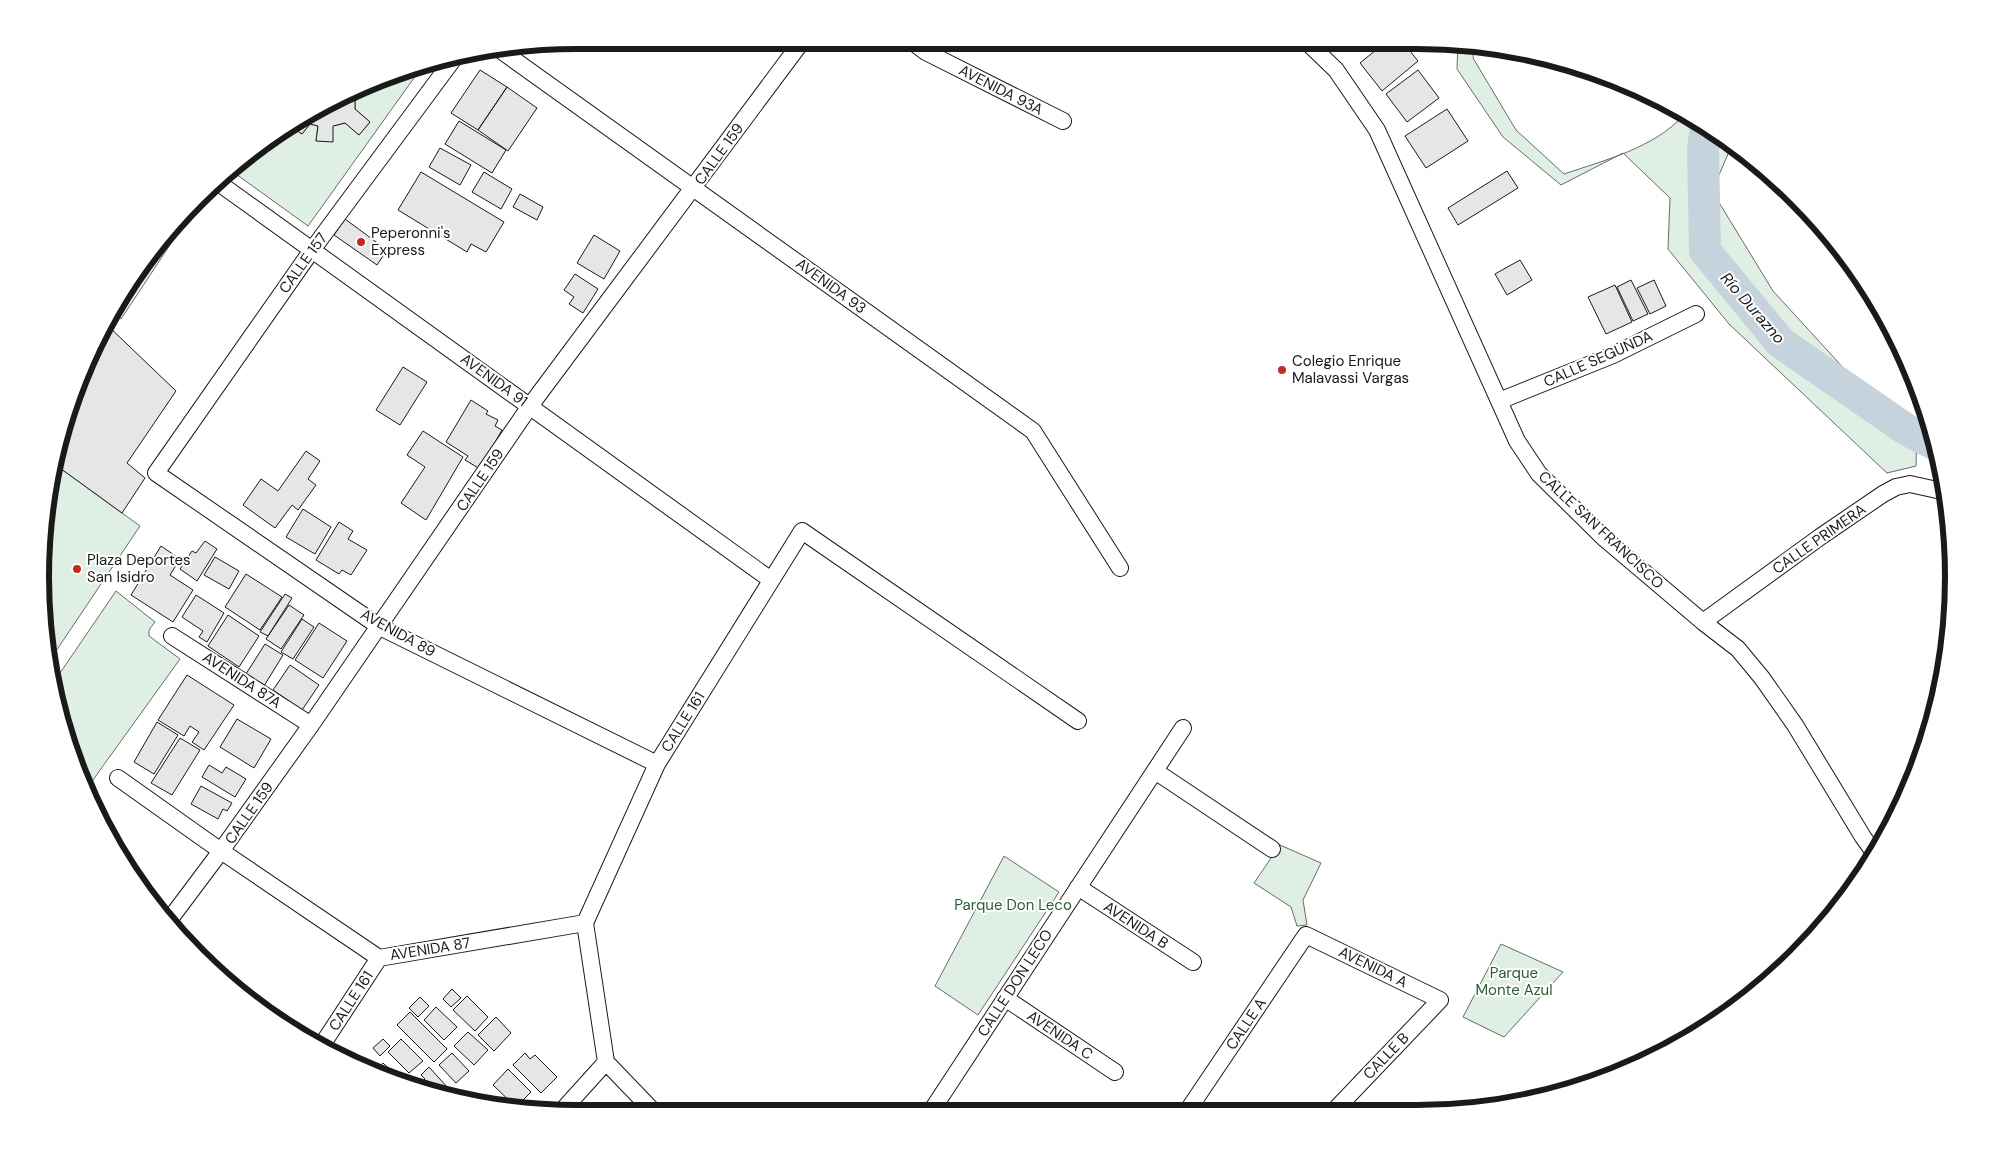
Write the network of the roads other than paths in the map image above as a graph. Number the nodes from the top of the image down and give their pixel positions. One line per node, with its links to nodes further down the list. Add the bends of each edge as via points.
1 (796, 49): 8 (street, CALLE 159)
2 (922, 49): 6 (street, AVENIDA 93A)
3 (1314, 49): 11 (street, CALLE SAN FRANCISCO, via 1336,70 1377,130)
4 (505, 54): 8 (street, AVENIDA 93)
5 (449, 65): 9 (street, CALLE 157)
6 (1063, 121)
7 (223, 186): 9 (street, AVENIDA 91)
8 (694, 188): 12 (street, CALLE 159); 15 (street, AVENIDA 93, via 1033,431)
9 (312, 250): 12 (street, AVENIDA 91); 13 (street, CALLE 157)
10 (1696, 314): 11 (street, CALLE SEGUNDA, via 1613,355)
11 (1499, 401): 17 (street, CALLE SAN FRANCISCO, via 1517,441 1539,474 1606,539)
12 (530, 406): 16 (street, AVENIDA 91); 18 (street, CALLE 159)
13 (156, 472): 18 (street, AVENIDA 89)
14 (1938, 490): 17 (street, CALLE PRIMERA, via 1910,484 1883,494)
15 (1120, 568)
16 (771, 580): 20 (street, CALLE 161, via 802,531); 23 (street, CALLE 161)
17 (1703, 622): 26 (street, CALLE SAN FRANCISCO, via 1738,649 1762,678)
18 (380, 626): 21 (street, CALLE 159); 23 (street, AVENIDA 89)
19 (172, 636): 21 (street, AVENIDA 87A)
20 (1078, 721)
21 (311, 725): 28 (street, CALLE 159)
22 (1183, 728): 24 (street, CALLE DON LECO)
23 (657, 764): 31 (street, CALLE 161)
24 (1155, 770): 27 (street); 29 (street, CALLE DON LECO)
25 (118, 778): 28 (street, AVENIDA 87)
26 (1870, 847)
27 (1272, 849)
28 (221, 851): 30 (street, CALLE 159); 33 (street, AVENIDA 87)
29 (1078, 887): 34 (street, AVENIDA B); 35 (street, CALLE DON LECO)
30 (172, 916)
31 (585, 923): 33 (street, AVENIDA 87); 38 (street)
32 (1306, 935): 36 (street, AVENIDA A); 43 (street, CALLE A)
33 (379, 958): 37 (street, CALLE 161)
34 (1193, 962)
35 (1005, 998): 39 (street, AVENIDA C); 42 (street, CALLE DON LECO)
36 (1440, 1000): 44 (street, CALLE B)
37 (325, 1041)
38 (606, 1062): 40 (street); 41 (street)
39 (1115, 1072)
40 (567, 1105)
41 (647, 1105)
42 (935, 1105)
43 (1191, 1105)
44 (1340, 1105)

